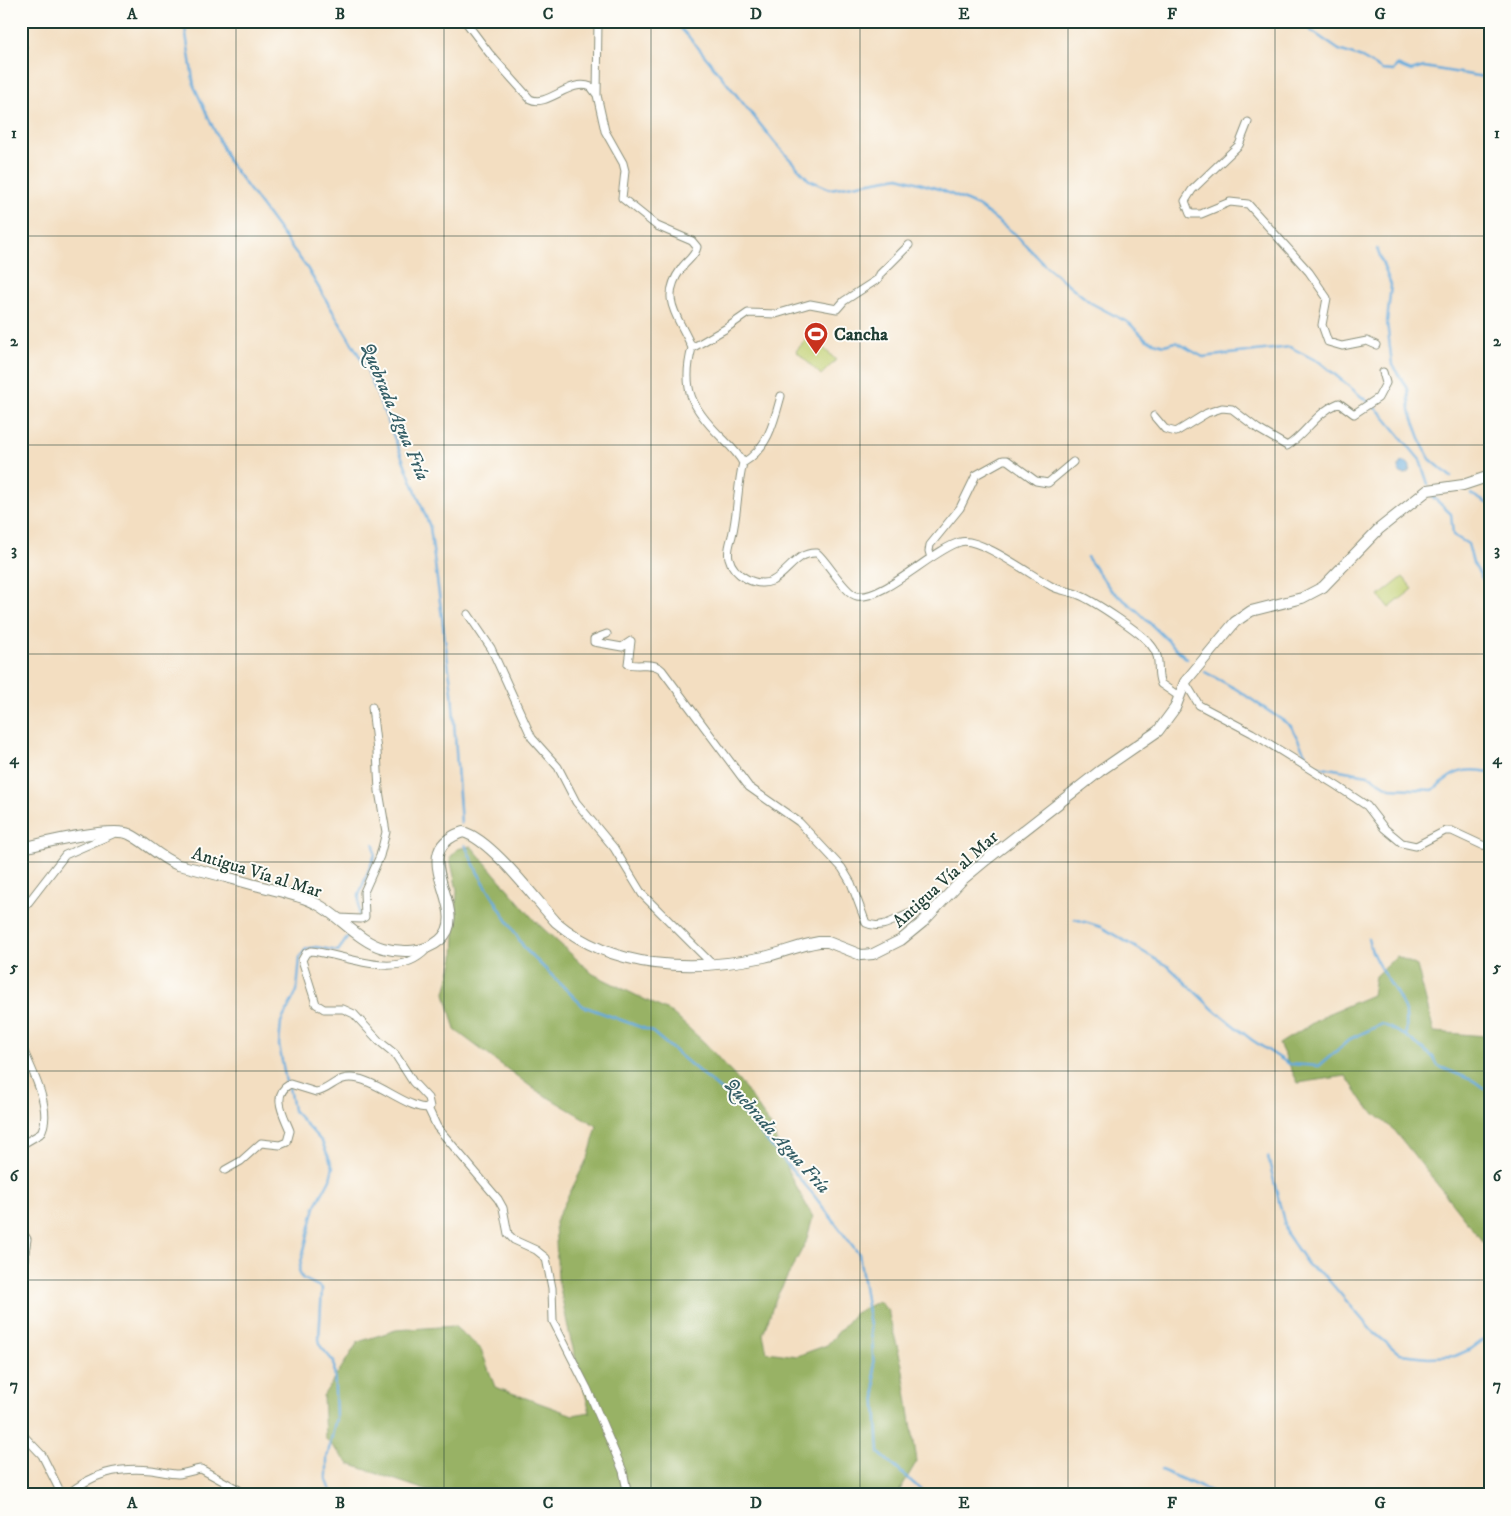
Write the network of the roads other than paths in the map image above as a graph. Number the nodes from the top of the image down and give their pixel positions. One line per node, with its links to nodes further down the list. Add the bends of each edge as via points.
1 (465, 21): 5 (street, via 530,100 539,101 585,84)
2 (598, 21): 5 (street)
3 (21, 38): 4 (street)
4 (21, 62)
5 (597, 95): 9 (street, via 605,131 623,163 622,198 657,226 692,241 696,247 694,255 674,279 670,294 670,303)
6 (1248, 122): 8 (street, via 1239,145 1185,200 1190,214 1201,214 1230,202 1248,204 1309,272 1327,298 1322,325 1328,342 1342,346 1367,341)
7 (909, 245): 9 (street, via 878,279 837,309 810,304 776,314 748,313)
8 (1376, 345)
9 (692, 348): 14 (street, via 688,365 690,396 710,426 737,451)
10 (1383, 372): 12 (street, via 1386,383 1378,398 1354,414 1338,403 1287,446 1232,409 1222,408 1207,413 1176,432 1165,429)
11 (781, 396): 14 (street, via 771,434)
12 (1154, 416)
13 (1073, 462): 16 (street, via 1048,483 1036,481 1007,460 976,475 960,508 930,545)
14 (744, 463): 16 (street, via 728,556 732,567 750,580 771,581 799,558 816,553 851,594 863,597 880,591)
15 (1490, 476): 19 (main road, Antigua Vía al Mar, via 1462,485 1428,490 1415,498 1379,529 1323,587 1302,598 1251,611 1235,622)
16 (932, 558): 20 (street, via 953,545 968,541 1057,589 1078,594 1151,645 1159,659 1161,684)
17 (468, 614): 29 (street, via 491,648 532,738 558,766 576,802 614,848 642,894)
18 (607, 634): 26 (street, via 594,639 594,642 615,648 631,641 628,664 645,664 662,670 749,787 799,822 842,868 866,923 876,927 917,912)
19 (1185, 682): 20 (main road, Antigua Vía al Mar); 23 (street, via 1199,705 1338,786 1367,806 1384,828 1402,843 1416,846 1445,830)
20 (1180, 697): 26 (main road, Antigua Vía al Mar, via 1158,731 1100,771 986,860)
21 (372, 707): 27 (street, via 386,832 380,856 364,892 364,917)
22 (119, 832): 24 (main road, via 68,838); 25 (street, via 64,855); 27 (main road, Antigua Vía al Mar, via 129,834 154,853 178,865 315,903)
23 (1490, 846)
24 (21, 849)
25 (21, 912)
26 (931, 913): 29 (main road, Antigua Vía al Mar, via 901,940 873,954 861,955 828,942 819,942 766,957)
27 (338, 918): 28 (main road, Antigua Vía al Mar, via 382,948)
28 (427, 949): 29 (main road, Antigua Vía al Mar, via 444,937 449,921 448,903 438,873 439,851 445,842 463,832 471,834 490,849 556,922 583,941 618,955 658,965); 31 (street, via 407,964 372,964 311,951 302,960 316,1004 324,1009 343,1009 354,1014 396,1054 413,1082 430,1101)
29 (712, 964)
30 (21, 1045): 32 (street, via 46,1115 40,1134)
31 (428, 1108): 33 (street, via 419,1107 358,1078 340,1080 316,1092 290,1084 284,1088 280,1100 282,1115 290,1132 287,1142 280,1145 261,1143); 40 (street, via 437,1127 498,1199 508,1234 546,1258 552,1288 553,1322 623,1471)
32 (21, 1145)
33 (225, 1170)
34 (21, 1230): 35 (street, via 26,1239)
35 (21, 1281)
36 (21, 1433): 38 (street, via 42,1455)
37 (238, 1490): 39 (street, via 201,1469 177,1474 150,1470 102,1473)
38 (62, 1495)
39 (67, 1495)
40 (628, 1495)

